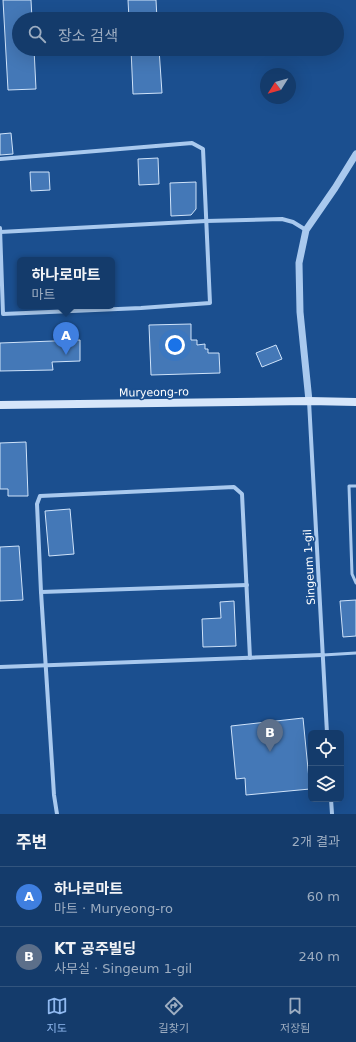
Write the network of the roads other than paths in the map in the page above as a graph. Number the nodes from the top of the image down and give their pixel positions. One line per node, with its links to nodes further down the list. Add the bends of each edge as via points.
1 (356, 154): 5 (street)
2 (0, 159): 3 (street, via 192,143 203,149)
3 (206, 221): 5 (street, via 282,219 294,222); 6 (street); 6 (street, via 210,303 141,308 4,314)
4 (0, 228): 6 (street)
5 (306, 230): 7 (street, via 299,263 300,312)
6 (0, 232)
7 (309, 401): 8 (main road, Muryeong-ro); 9 (main road, Muryeong-ro); 15 (street, Singeum 1-gil)
8 (356, 402)
9 (0, 405)
10 (356, 486): 11 (lane, via 348,486 352,574)
11 (356, 583)
12 (247, 585): 13 (street); 13 (street, via 242,494 234,487 40,496 37,504); 16 (street)
13 (41, 592): 17 (street)
14 (356, 653): 15 (lane)
15 (323, 655): 16 (street); 19 (street, Singeum 1-gil)
16 (250, 658): 17 (street)
17 (45, 665): 18 (street); 21 (street)
18 (0, 667)
19 (327, 730)
20 (331, 802): 22 (street)
21 (57, 814)
22 (332, 814)

